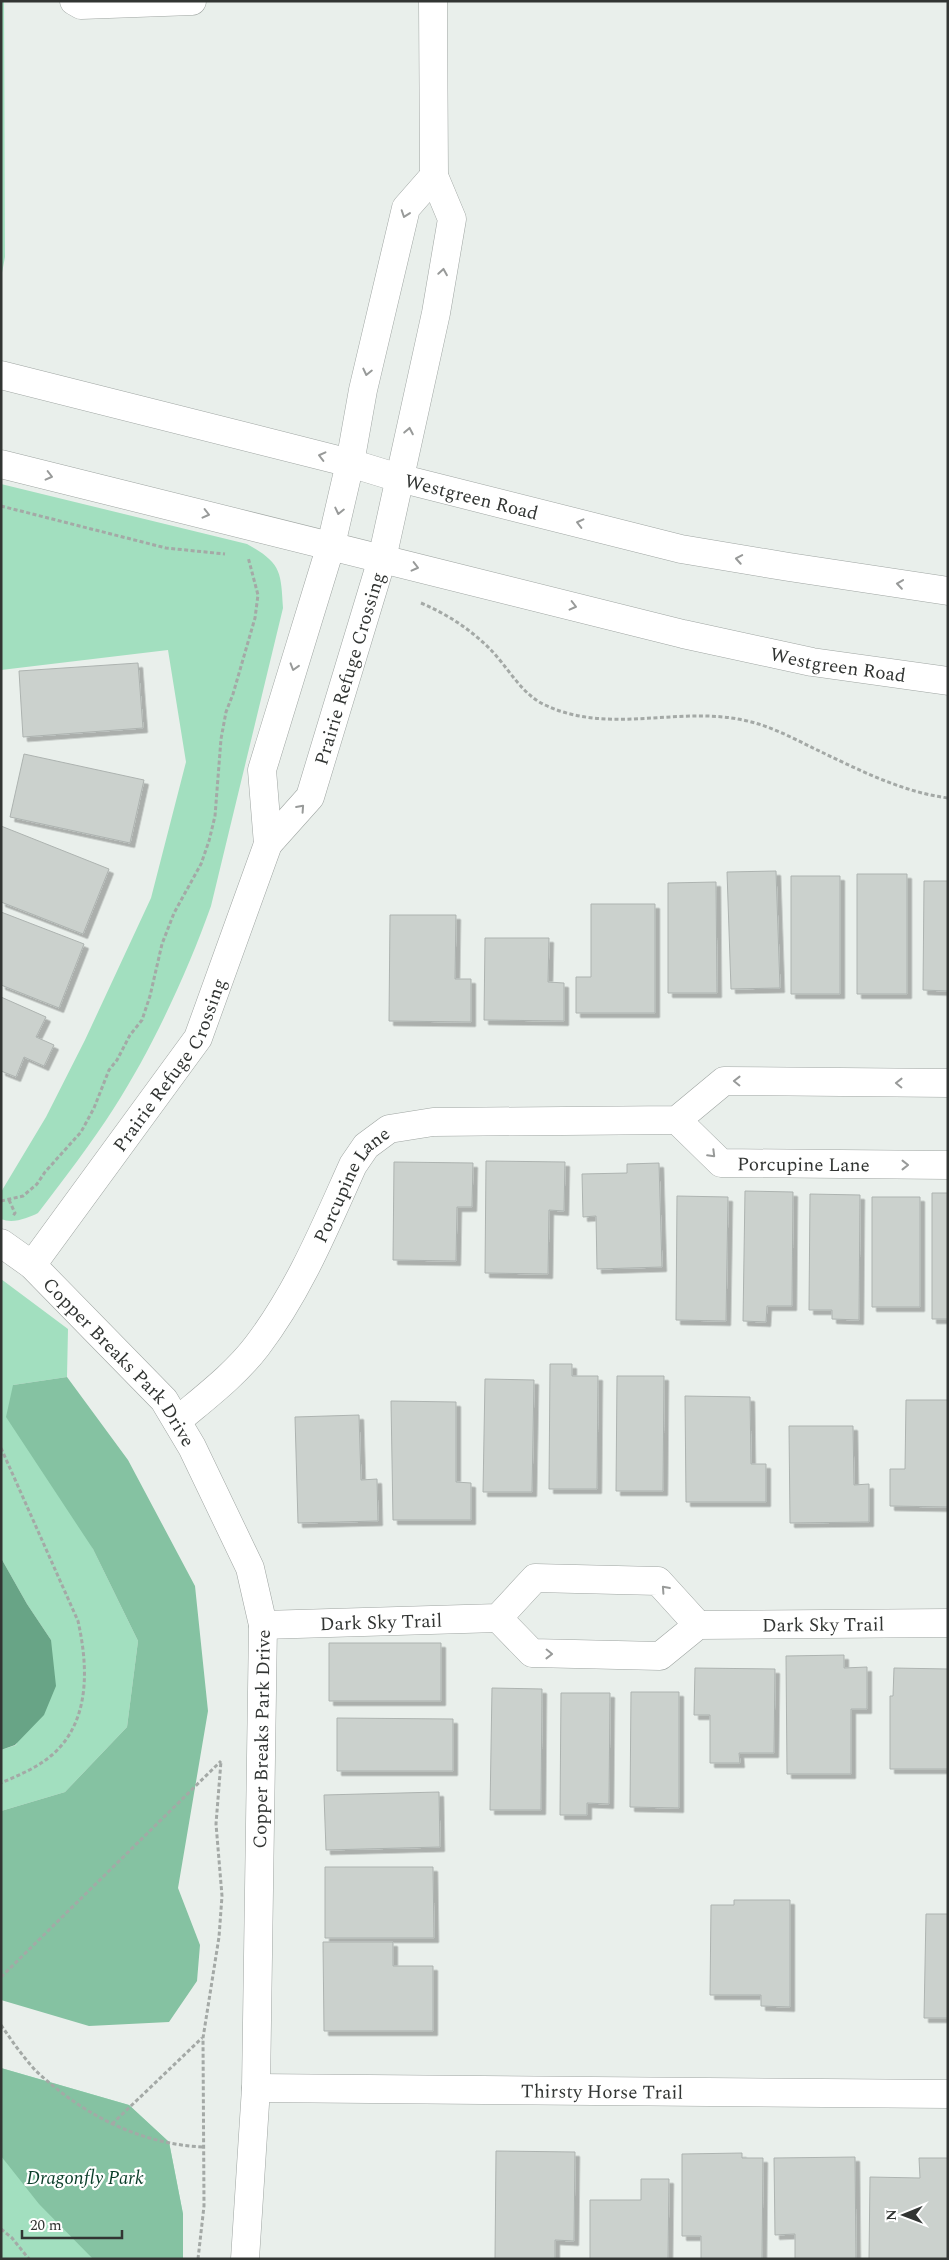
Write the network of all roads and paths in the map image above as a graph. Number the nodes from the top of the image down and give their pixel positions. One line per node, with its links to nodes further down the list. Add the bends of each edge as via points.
1 (74, 1): 2 (street, via 81,4)
2 (192, 1)
3 (433, 1): 4 (street)
4 (434, 176): 6 (street, Prairie Refuge Crossing, one-way to 6, via 406,208); 8 (street, Prairie Refuge Crossing, one-way to 4, via 436,313 452,219)
5 (1, 375): 6 (street, Westgreen Road, one-way to 5)
6 (350, 463): 8 (street, Westgreen Road); 10 (street, Prairie Refuge Crossing, one-way to 10)
7 (1, 464): 10 (street, Westgreen Road, one-way to 10)
8 (400, 478): 15 (street, Prairie Refuge Crossing); 16 (street, Westgreen Road, one-way to 8, via 681,549)
9 (1, 506): 11 (path, via 166,548)
10 (331, 544): 15 (street, Westgreen Road); 20 (street, Prairie Refuge Crossing, one-way to 20, via 262,770)
11 (230, 555)
12 (239, 555): 13 (path)
13 (248, 557): 14 (path); 24 (path, via 258,595 255,618 226,712 215,816 201,864 165,936 142,1020 109,1070 82,1132 23,1196)
14 (255, 559)
15 (382, 559): 18 (street, Westgreen Road, one-way to 18, via 812,662); 20 (street, Prairie Refuge Crossing, one-way to 15, via 310,798)
16 (948, 591)
17 (414, 600): 19 (path, via 463,624 490,649 527,692 560,712 584,718 622,720 700,715 744,720 770,727 892,782)
18 (948, 681)
19 (948, 798)
20 (268, 844): 26 (street, Prairie Refuge Crossing, via 198,1038)
21 (948, 1084): 22 (street, one-way to 22, via 724,1080)
22 (677, 1120): 23 (street, Porcupine Lane, one-way to 23, via 721,1163); 27 (street, Porcupine Lane, via 434,1122 389,1130 366,1146 353,1165 293,1294 256,1348)
23 (948, 1165)
24 (1, 1201)
25 (1, 1243): 26 (street, Copper Breaks Park Drive)
26 (32, 1265): 27 (street, Copper Breaks Park Drive, via 164,1400)
27 (176, 1421): 31 (street, Copper Breaks Park Drive, via 192,1447 250,1568)
28 (1, 1448): 33 (path, via 78,1621 86,1672 80,1711 69,1734 53,1754 31,1770)
29 (498, 1618): 31 (street, Dark Sky Trail); 32 (street, one-way to 32, via 532,1653 660,1656); 32 (street, one-way to 29, via 658,1581 535,1578)
30 (948, 1623): 32 (street, Dark Sky Trail)
31 (263, 1625): 37 (street, Copper Breaks Park Drive)
32 (698, 1625)
33 (1, 1783)
34 (1, 1977): 36 (path, via 221,1761 216,1824 222,1888 220,1920)
35 (1, 2026): 39 (path, via 37,2071 81,2107)
36 (203, 2038): 39 (path); 40 (path)
37 (256, 2088): 38 (street, Thirsty Horse Trail); 44 (street, Copper Breaks Park Drive)
38 (948, 2094)
39 (112, 2124): 40 (path, via 145,2138)
40 (202, 2147): 43 (path, via 204,2206)
41 (1, 2229): 42 (path)
42 (28, 2259)
43 (198, 2259)
44 (245, 2259)

